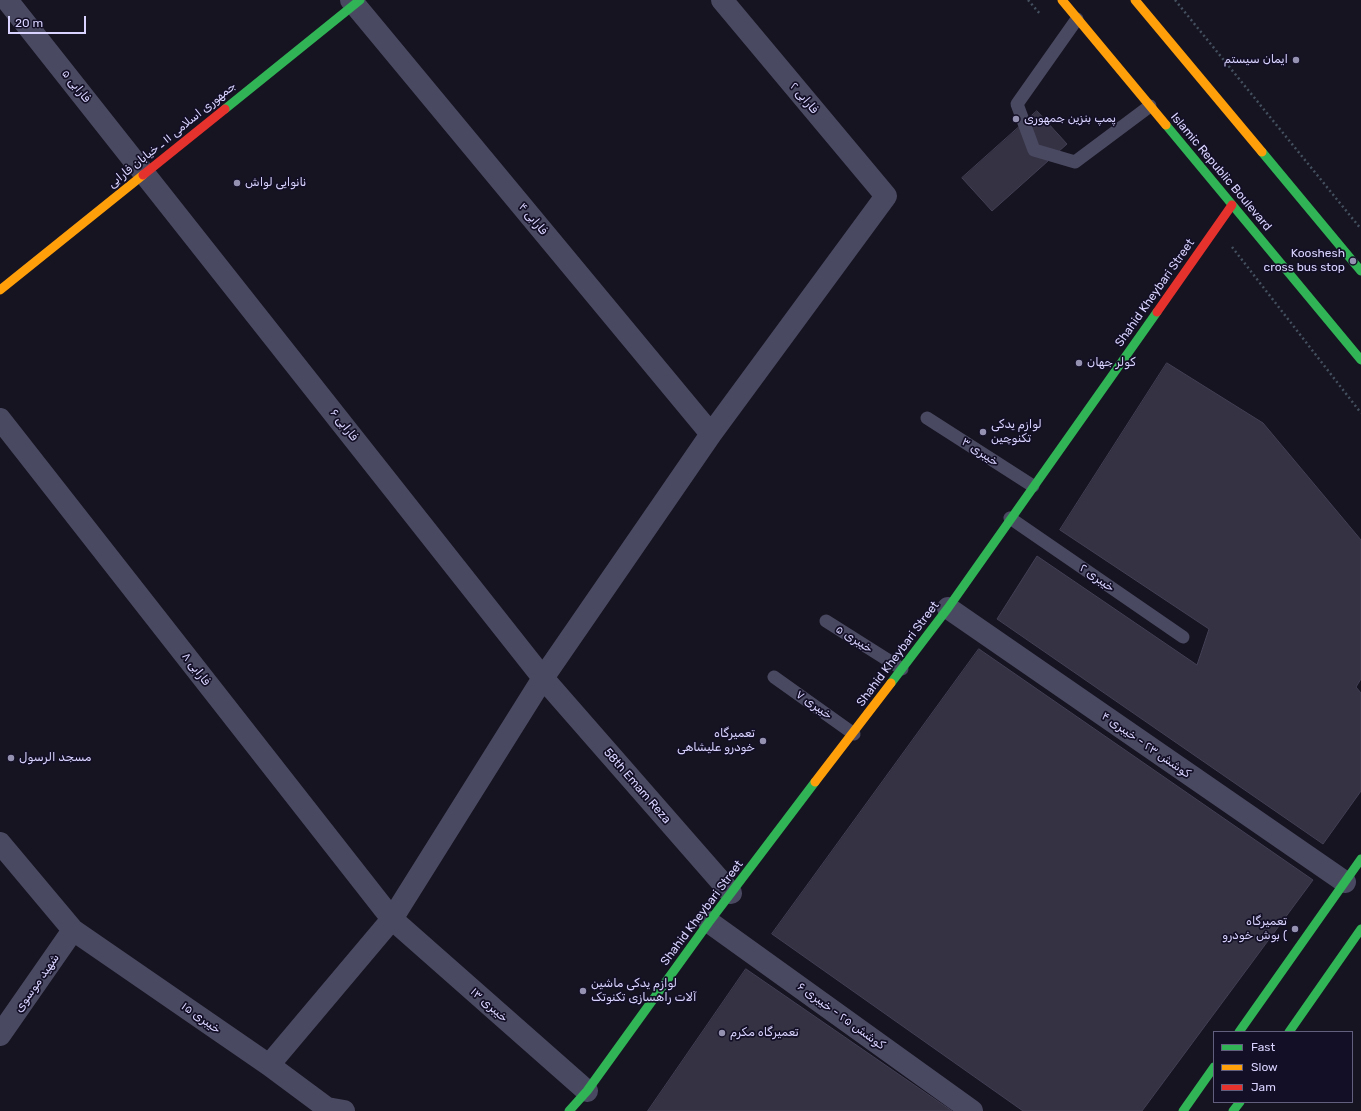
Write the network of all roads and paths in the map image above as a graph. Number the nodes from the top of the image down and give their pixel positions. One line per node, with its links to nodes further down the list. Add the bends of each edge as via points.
1 (8, 0): 9 (street, فارابی ۵)
2 (722, 0): 17 (street, فارابی ۲, via 886,196)
3 (1062, 0): 7 (street, Islamic Republic Boulevard)
4 (1136, 0): 12 (street)
5 (1175, 0): 11 (path)
6 (355, 1): 9 (street, جمهوری اسلامی ۱۱ ـ خیابان فارابی); 17 (street, فارابی ۴)
7 (1078, 19): 8 (street, Islamic Republic Boulevard); 8 (lane, via 1017,104 1034,150 1075,162)
8 (1150, 106): 10 (street, Islamic Republic Boulevard)
9 (145, 172): 13 (street, جمهوری اسلامی ۱۱ ـ خیابان فارابی); 25 (street, فارابی ۶)
10 (1232, 205): 14 (street, Islamic Republic Boulevard); 18 (street, Shahid Kheybari Street)
11 (1361, 229)
12 (1361, 271)
13 (0, 290)
14 (1361, 360)
15 (928, 418): 18 (lane, خیبری ۳)
16 (0, 419): 31 (street, فارابی ۸)
17 (711, 434): 25 (street)
18 (1033, 486): 19 (street, Shahid Kheybari Street)
19 (1010, 518): 20 (street, Shahid Kheybari Street); 22 (lane, خیبری ۲)
20 (948, 608): 23 (street, Shahid Kheybari Street); 29 (street, کوشش ۲۳ - خیبری ۴)
21 (826, 621): 23 (lane, خیبری ۵)
22 (1183, 637)
23 (902, 669): 26 (street, Shahid Kheybari Street)
24 (774, 677): 26 (lane, خیبری ۷)
25 (543, 678): 30 (street, 58th Emam Reza); 31 (street)
26 (854, 734): 30 (street, Shahid Kheybari Street)
27 (0, 843): 34 (street, خیبری ۱۵)
28 (1361, 859): 29 (street)
29 (1345, 882): 35 (street)
30 (731, 893): 32 (street, Shahid Kheybari Street)
31 (392, 919): 38 (street); 40 (street, خیبری ۱۳)
32 (709, 922): 40 (street, Shahid Kheybari Street); 44 (street, کوشش ۲۵ - خیبری ۶)
33 (1361, 929): 36 (street)
34 (73, 930): 37 (street, شهید موسوی); 38 (street, خیبری ۱۵)
35 (1240, 1031)
36 (1290, 1031)
37 (0, 1035)
38 (269, 1065): 42 (street, خیبری ۱۵)
39 (1213, 1068): 45 (street)
40 (587, 1091): 43 (street, Shahid Kheybari Street)
41 (1239, 1103): 46 (street)
42 (333, 1110)
43 (571, 1111)
44 (972, 1111)
45 (1183, 1111)
46 (1233, 1111)

